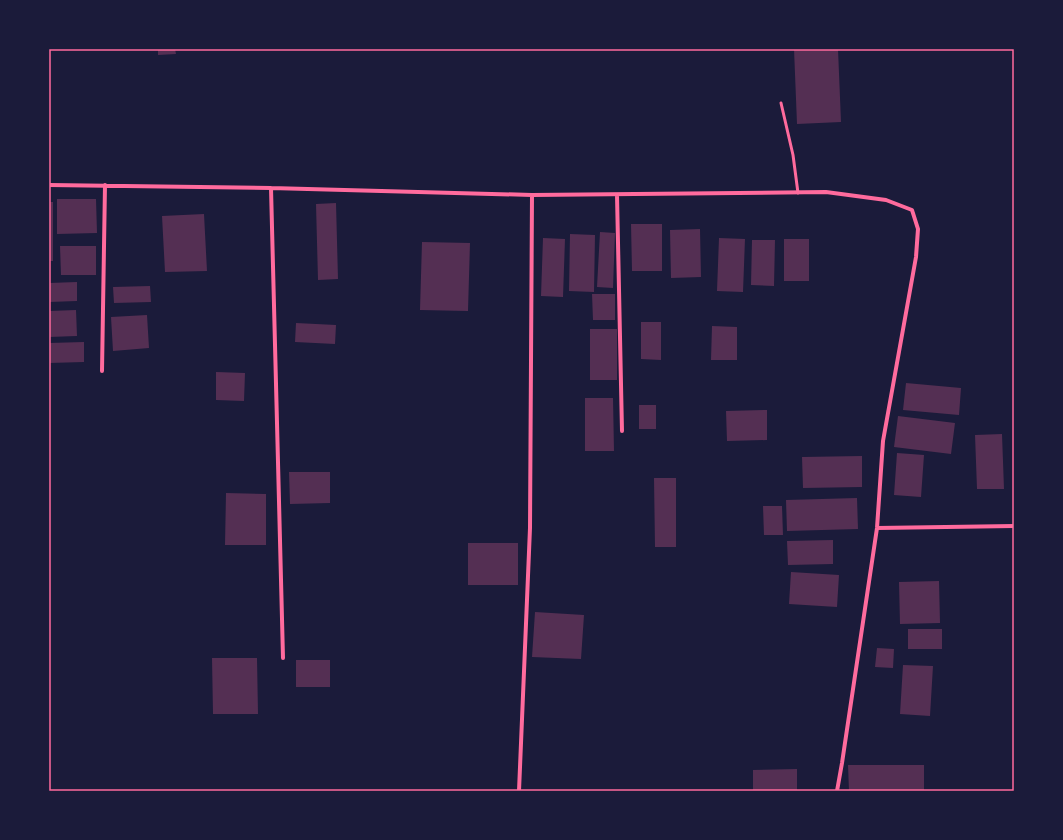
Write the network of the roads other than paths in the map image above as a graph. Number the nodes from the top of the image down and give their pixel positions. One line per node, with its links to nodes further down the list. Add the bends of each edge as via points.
1 (782, 102): 5 (lane)
2 (49, 185): 3 (street)
3 (105, 185): 4 (street); 8 (street)
4 (271, 188): 6 (street); 12 (street)
5 (798, 192): 7 (street); 11 (street, via 826,192 886,200 912,210 918,229 916,257 883,441)
6 (532, 195): 7 (street); 13 (street, via 530,528)
7 (618, 195): 9 (street)
8 (102, 371)
9 (622, 431)
10 (1014, 526): 11 (street)
11 (877, 528): 14 (street)
12 (283, 658)
13 (519, 791)
14 (836, 791)

